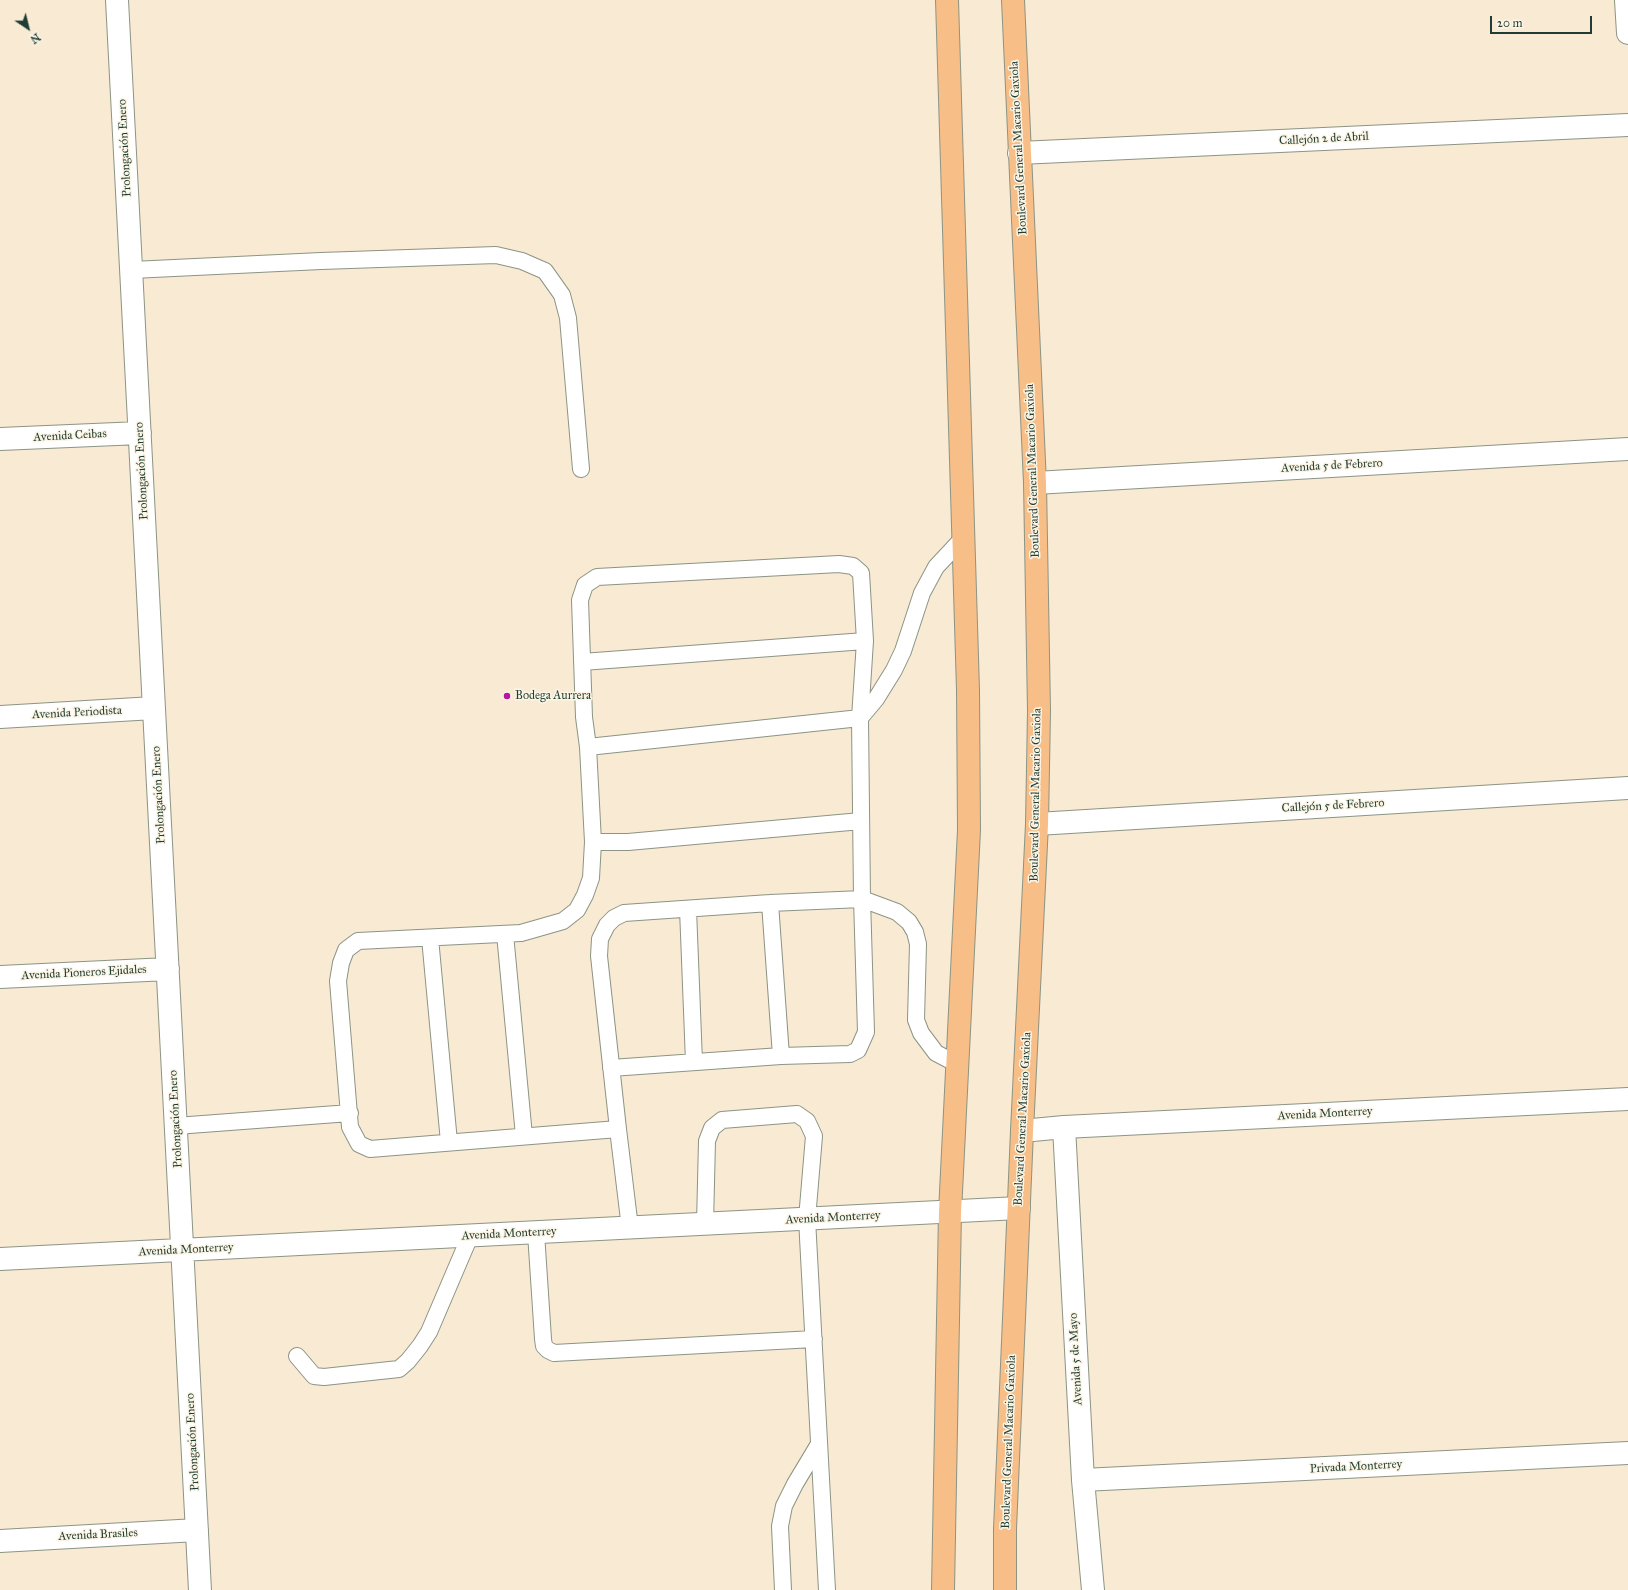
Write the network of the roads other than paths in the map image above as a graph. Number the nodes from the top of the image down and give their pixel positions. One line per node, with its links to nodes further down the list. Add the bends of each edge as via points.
1 (117, 0): 8 (street, Prolongación Enero)
2 (947, 0): 14 (main road)
3 (1013, 0): 7 (main road, Boulevard General Macario Gaxiola)
4 (1626, 0): 5 (street)
5 (1628, 33)
6 (1628, 125): 7 (street, Callejón 2 de Abril)
7 (1019, 153): 13 (main road, Boulevard General Macario Gaxiola)
8 (132, 270): 9 (street, Prolongación Enero); 12 (lane, via 496,255 522,261 545,271 562,295 568,318)
9 (140, 433): 10 (street, Avenida Ceibas); 17 (street, Prolongación Enero)
10 (0, 439)
11 (1628, 449): 13 (street, Avenida 5 de Febrero)
12 (581, 469)
13 (1035, 483): 23 (main road, Boulevard General Macario Gaxiola, via 1039,711)
14 (964, 537): 19 (lane, via 936,567 922,593 903,652 894,670); 34 (main road, via 969,830)
15 (866, 641): 16 (lane); 16 (lane, via 861,573 853,566 839,564 597,577 585,585 580,600); 19 (lane)
16 (582, 662): 20 (lane)
17 (154, 708): 18 (street, Avenida Periodista); 30 (street, Prolongación Enero)
18 (0, 717)
19 (860, 718): 20 (lane); 22 (lane)
20 (588, 747): 24 (lane)
21 (1628, 788): 23 (street, Callejón 5 de Febrero)
22 (861, 821): 24 (lane, via 628,842); 25 (lane)
23 (1037, 824): 41 (main road, Boulevard General Macario Gaxiola)
24 (593, 842): 28 (lane, via 591,878 577,910 563,921 521,933)
25 (862, 899): 26 (lane); 32 (lane, via 866,1032 858,1050 850,1054); 34 (lane, via 897,912 912,927 918,944 916,1020 921,1033 936,1053)
26 (770, 903): 27 (lane); 32 (lane)
27 (688, 909): 33 (lane); 35 (lane, via 624,913 607,925 600,939 599,956)
28 (505, 934): 29 (lane); 42 (lane)
29 (430, 938): 37 (lane, via 358,941 346,950 338,981); 43 (lane)
30 (168, 969): 31 (street, Avenida Pioneros Ejidales); 38 (street, Prolongación Enero)
31 (0, 977)
32 (781, 1056): 33 (lane)
33 (694, 1062): 35 (lane)
34 (957, 1064): 45 (main road)
35 (611, 1068): 40 (lane)
36 (1628, 1099): 39 (street, Avenida Monterrey)
37 (350, 1113): 38 (lane); 43 (lane, via 350,1127 354,1136 359,1144 370,1149)
38 (176, 1126): 51 (street, Prolongación Enero)
39 (1064, 1127): 41 (street, Avenida Monterrey); 57 (street, Avenida 5 de Mayo)
40 (618, 1129): 42 (lane); 48 (lane)
41 (1022, 1131): 44 (main road, Boulevard General Macario Gaxiola)
42 (524, 1136): 43 (lane)
43 (449, 1142)
44 (1019, 1208): 45 (street, Avenida Monterrey); 64 (main road, Boulevard General Macario Gaxiola, via 1005,1529)
45 (950, 1212): 46 (street, Avenida Monterrey); 63 (main road)
46 (807, 1219): 47 (street, Avenida Monterrey); 47 (lane, via 814,1136 807,1121 797,1114 722,1120 712,1128 707,1141); 53 (lane)
47 (705, 1224): 48 (street, Avenida Monterrey)
48 (630, 1228): 49 (street, Avenida Monterrey)
49 (536, 1232): 50 (street, Avenida Monterrey); 53 (lane, via 544,1346 554,1353)
50 (470, 1236): 51 (street, Avenida Monterrey); 54 (lane, via 429,1332 408,1362 399,1369 314,1376)
51 (183, 1250): 52 (street, Avenida Monterrey); 58 (street, Prolongación Enero)
52 (0, 1259)
53 (814, 1339): 55 (lane)
54 (297, 1356)
55 (819, 1444): 61 (lane, via 784,1506 780,1526); 62 (lane)
56 (1628, 1453): 57 (street, Privada Monterrey)
57 (1083, 1480): 65 (street, Avenida 5 de Mayo)
58 (197, 1530): 59 (street, Avenida Brasiles); 60 (street, Prolongación Enero)
59 (0, 1541)
60 (200, 1590)
61 (783, 1590)
62 (827, 1590)
63 (943, 1590)
64 (1005, 1590)
65 (1093, 1590)

